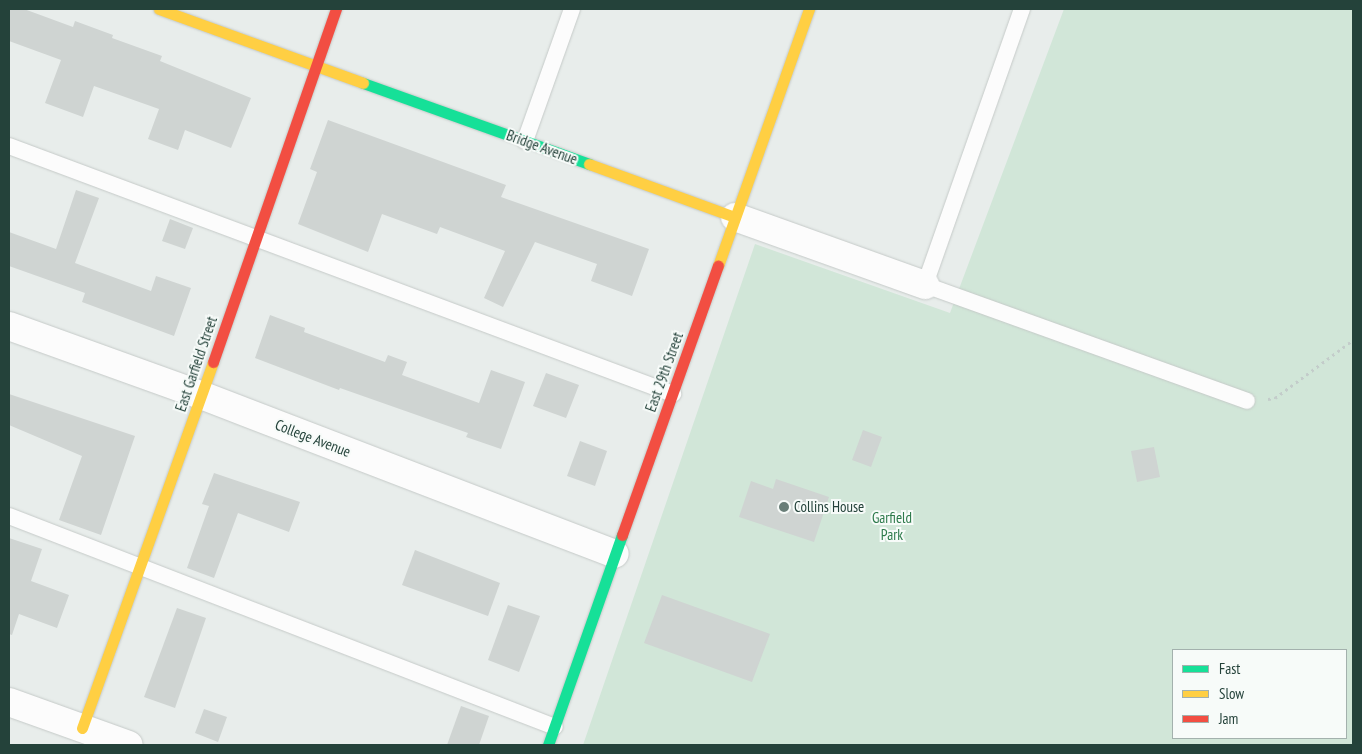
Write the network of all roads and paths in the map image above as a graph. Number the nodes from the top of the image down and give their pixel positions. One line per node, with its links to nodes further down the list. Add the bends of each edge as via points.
1 (159, 9): 6 (street, Bridge Avenue)
2 (336, 9): 6 (street, East Garfield Street)
3 (572, 9): 7 (lane)
4 (809, 9): 9 (street, East 29th Street)
5 (1022, 9): 11 (lane)
6 (316, 65): 7 (street, Bridge Avenue); 10 (street, East Garfield Street)
7 (525, 141): 9 (street, Bridge Avenue)
8 (9, 146): 10 (lane)
9 (735, 217): 11 (street, Bridge Avenue); 14 (street, East 29th Street)
10 (254, 238): 14 (lane); 15 (street, East Garfield Street)
11 (925, 285): 16 (lane)
12 (9, 326): 15 (street, College Avenue)
13 (1353, 340): 16 (path, via 1275,398)
14 (673, 394): 18 (street, East 29th Street)
15 (201, 395): 18 (street, College Avenue); 19 (street, East Garfield Street)
16 (1248, 402)
17 (9, 516): 19 (lane)
18 (616, 554): 21 (street, East 29th Street)
19 (143, 565): 21 (lane); 22 (street, East Garfield Street)
20 (9, 702): 22 (street)
21 (555, 727): 24 (street, East 29th Street)
22 (82, 728): 23 (street)
23 (129, 745)
24 (548, 745)

